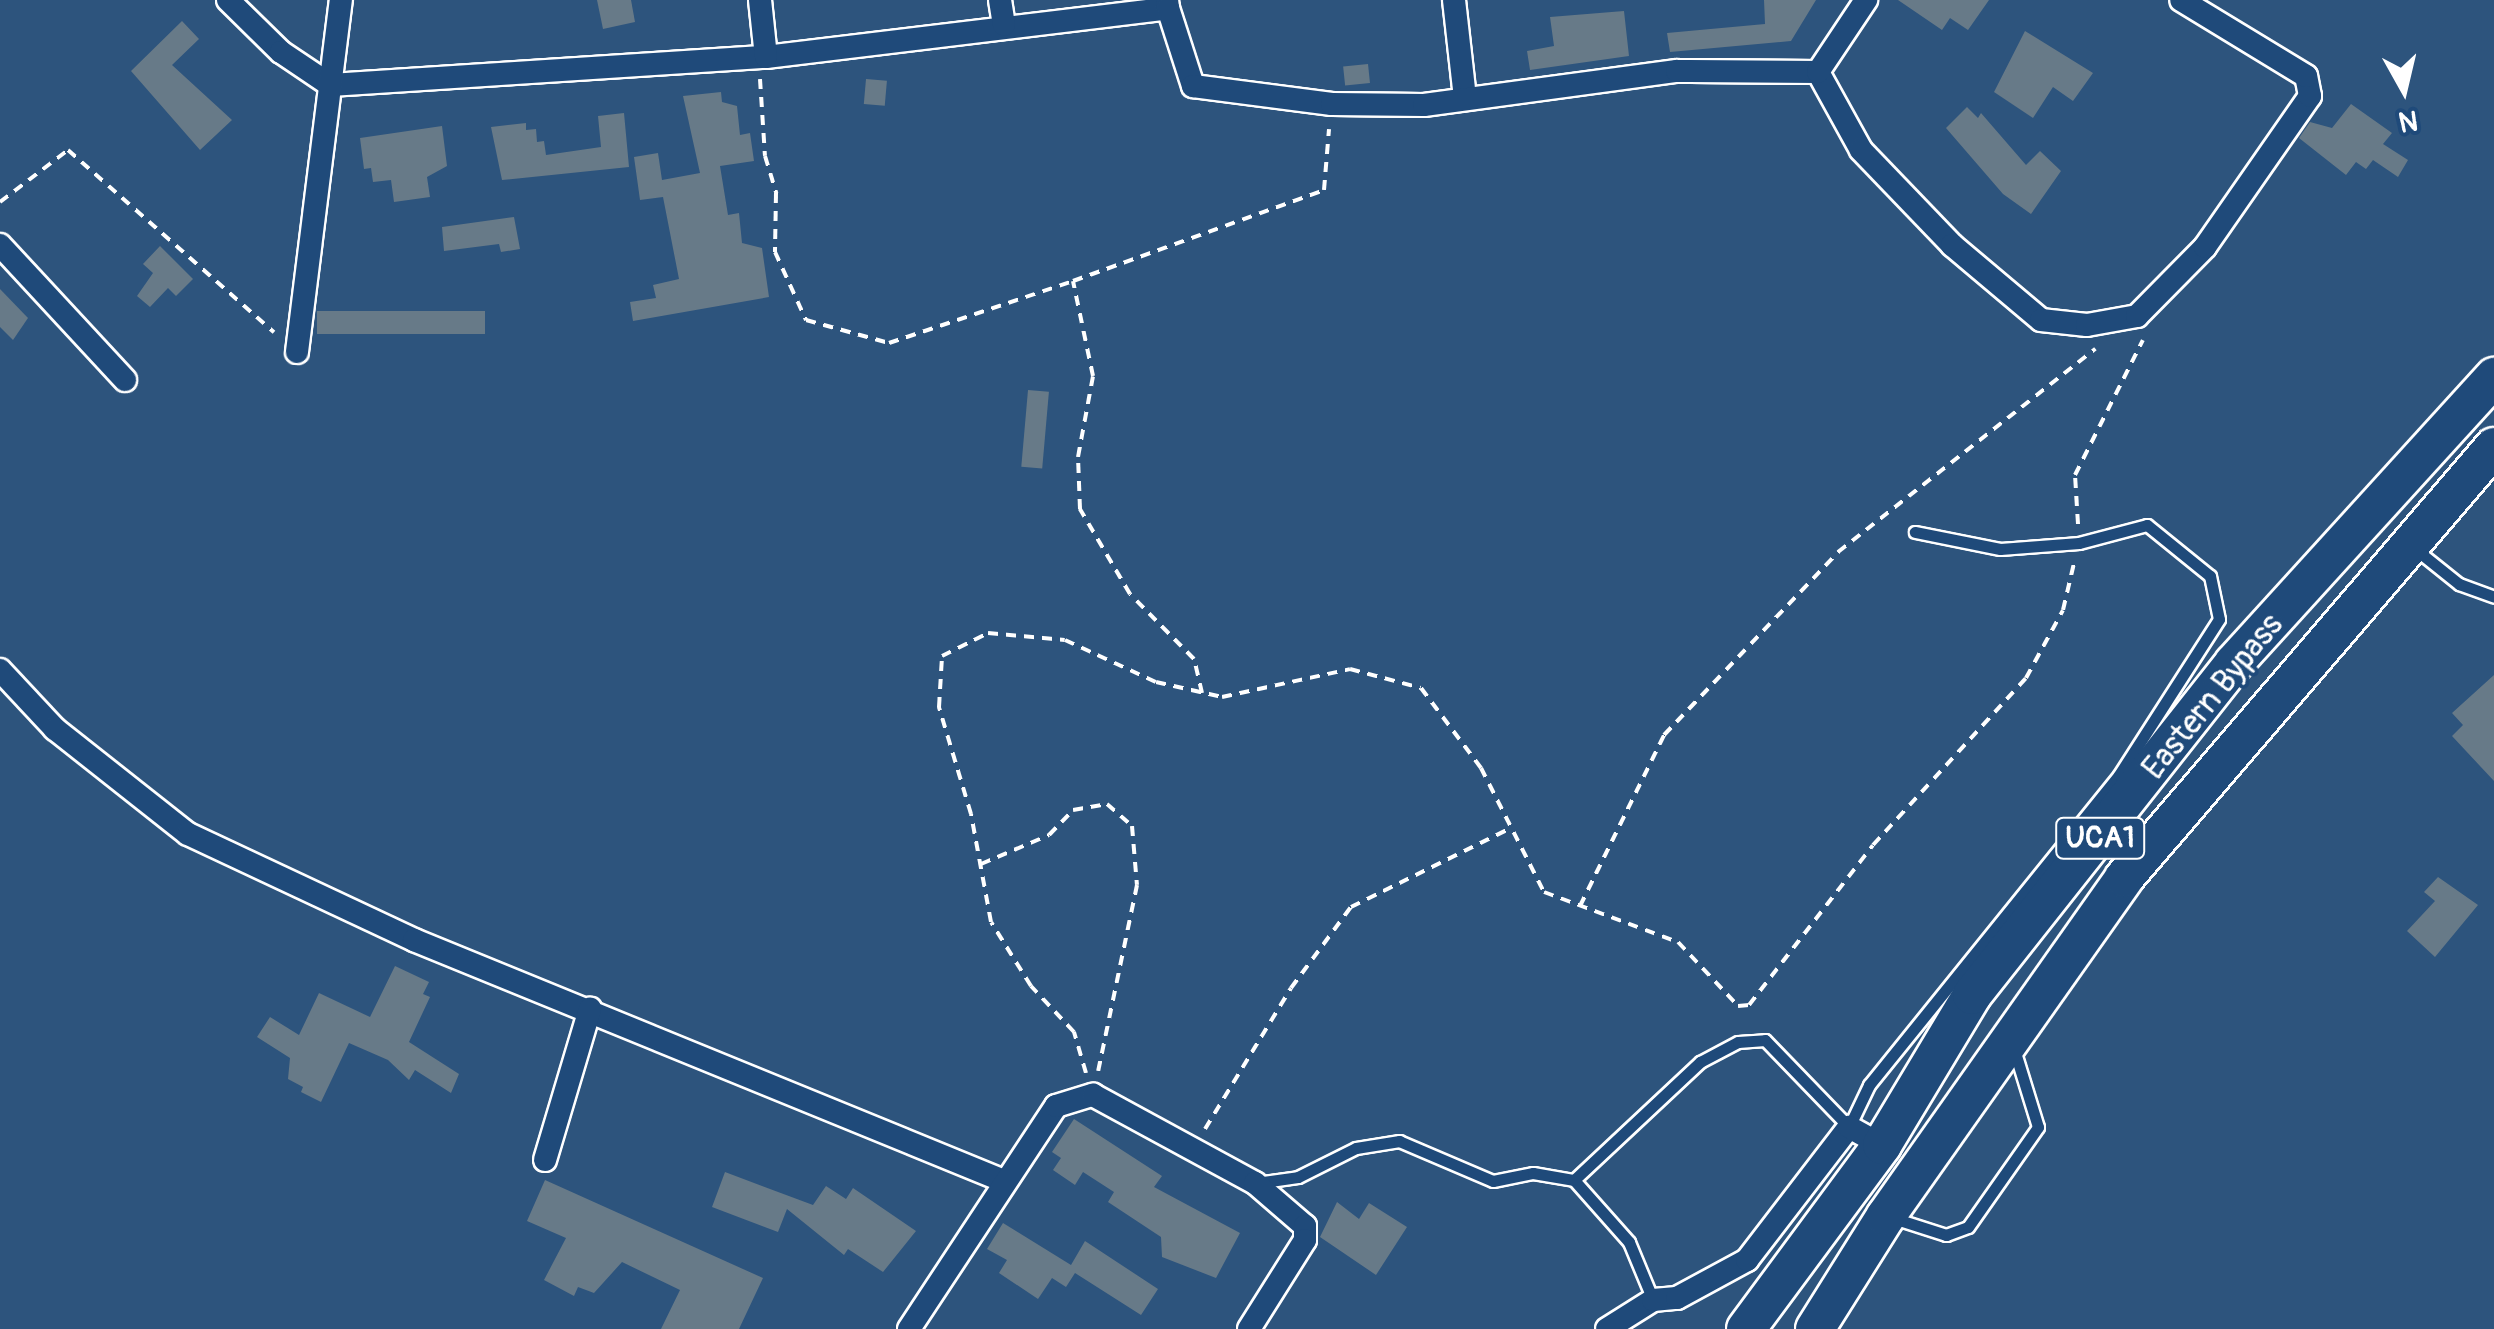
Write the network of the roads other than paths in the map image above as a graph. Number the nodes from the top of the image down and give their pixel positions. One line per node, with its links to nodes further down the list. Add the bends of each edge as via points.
1 (228, 0): 12 (street, via 280,52)
2 (341, 0): 12 (street)
3 (760, 0): 10 (street)
4 (1000, 0): 9 (street)
5 (1454, 0): 13 (street)
6 (1866, 0): 11 (street)
7 (2194, 3): 11 (street, via 2306,76 2310,96 2141,327 2041,320 1952,245 1861,150)
8 (1168, 4): 9 (street); 13 (street, via 1193,86 1394,108)
9 (1004, 25): 10 (street)
10 (766, 57): 12 (street)
11 (1818, 72): 13 (street, via 1677,70)
12 (330, 85): 15 (street)
13 (1465, 98)
14 (0, 246): 17 (street)
15 (296, 352)
16 (2494, 377): 26 (main road, Eastern Bypass / UCA1, via 2234,663 1972,995)
17 (125, 380)
18 (2494, 447): 20 (main road, Eastern Bypass / UCA1)
19 (1915, 532): 25 (lane, via 2000,549 2079,543 2147,525 2210,576 2219,618 2119,774 1869,1086)
20 (2406, 542): 21 (lane, via 2459,584); 24 (main road, Eastern Bypass / UCA1, via 2124,878)
21 (2494, 597)
22 (0, 670): 23 (street, via 56,729 188,834 414,940)
23 (590, 1009): 27 (street); 29 (street)
24 (2011, 1040): 31 (main road, Eastern Bypass / UCA1); 31 (lane, via 2038,1127 1968,1227 1946,1235)
25 (1849, 1127): 26 (street); 28 (lane, via 1765,1040 1738,1042 1700,1062); 32 (street, via 1747,1260 1677,1298)
26 (1882, 1145): 36 (main road, Eastern Bypass / UCA1)
27 (545, 1160)
28 (1574, 1180): 30 (lane, via 1533,1173 1493,1182 1399,1142 1356,1148 1298,1176); 32 (lane, via 1629,1242)
29 (1004, 1181): 30 (street, via 1056,1106 1093,1095); 33 (street)
30 (1255, 1184): 34 (street, via 1299,1218 1305,1240)
31 (1886, 1216): 37 (main road, Eastern Bypass / UCA1)
32 (1653, 1300): 35 (street)
33 (908, 1329)
34 (1249, 1329)
35 (1607, 1329)
36 (1746, 1329)
37 (1815, 1329)

